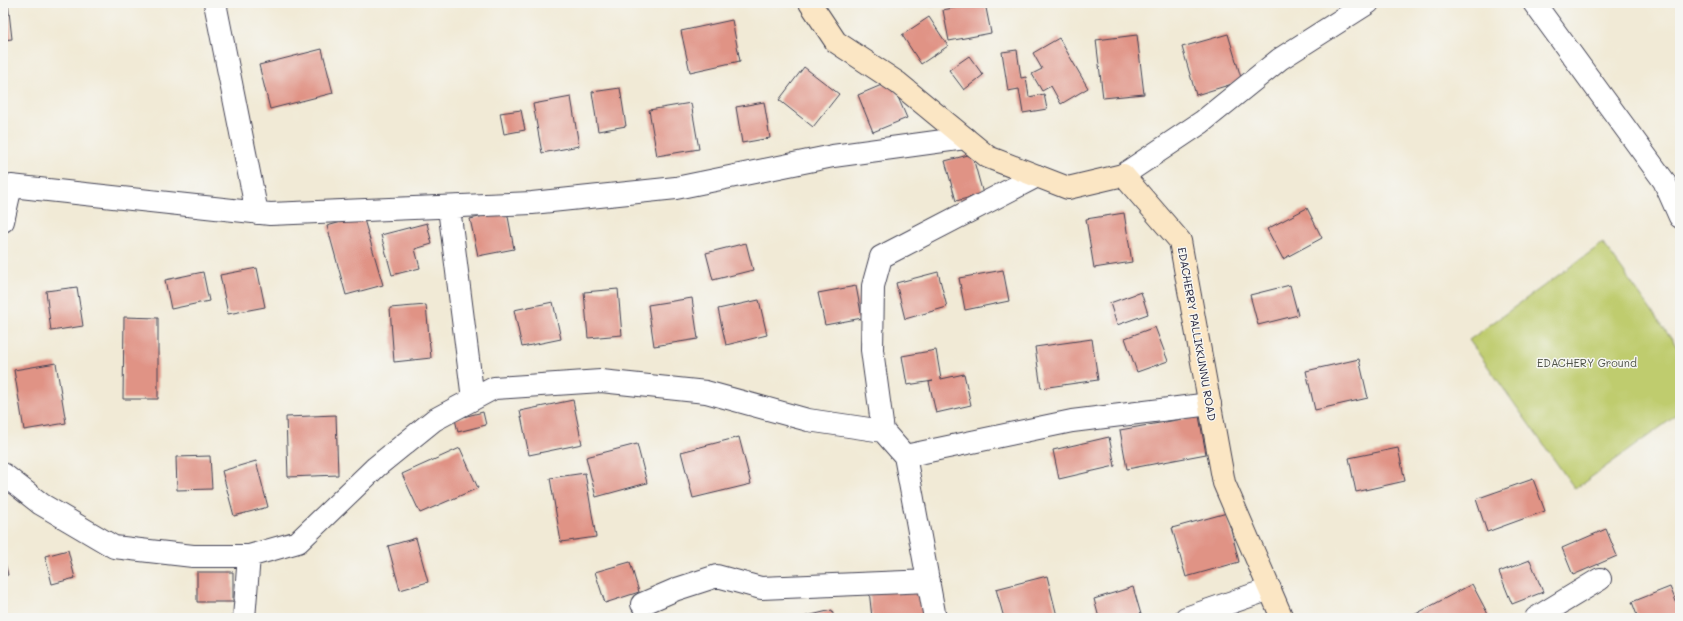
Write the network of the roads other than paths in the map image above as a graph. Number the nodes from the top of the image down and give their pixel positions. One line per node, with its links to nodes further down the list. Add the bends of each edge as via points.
1 (214, 3): 10 (street)
2 (810, 3): 6 (main road, via 836,42 898,83)
3 (1368, 3): 5 (street)
4 (1534, 3): 11 (street, via 1664,181)
5 (1341, 12): 7 (street, via 1202,122)
6 (965, 138): 8 (main road, via 988,157); 9 (street, via 833,156 676,188 532,203)
7 (1123, 175): 8 (main road, via 1068,188); 14 (main road, EDACHERRY PALLIKKUNNU ROAD, via 1180,241)
8 (1037, 176): 15 (street, via 882,258 873,286 872,350)
9 (449, 208): 10 (street); 13 (street)
10 (257, 213): 12 (street, via 11,186)
11 (1680, 217)
12 (3, 221)
13 (473, 399): 15 (street, via 494,388 601,381 706,392 808,420); 18 (street, via 434,420 376,467 298,542)
14 (1210, 404): 16 (street, via 1072,421); 21 (main road, EDACHERRY PALLIKKUNNU ROAD, via 1224,483)
15 (883, 430): 16 (street)
16 (905, 456): 20 (street)
17 (3, 474): 18 (street, via 41,504 114,547 193,556)
18 (249, 556): 23 (street)
19 (1600, 579): 27 (street)
20 (929, 581): 22 (street, via 762,588 717,576); 24 (street)
21 (1270, 589): 25 (street); 26 (main road, EDACHERRY PALLIKKUNNU ROAD)
22 (642, 604)
23 (244, 618)
24 (935, 618)
25 (1186, 618)
26 (1282, 618)
27 (1536, 618)

